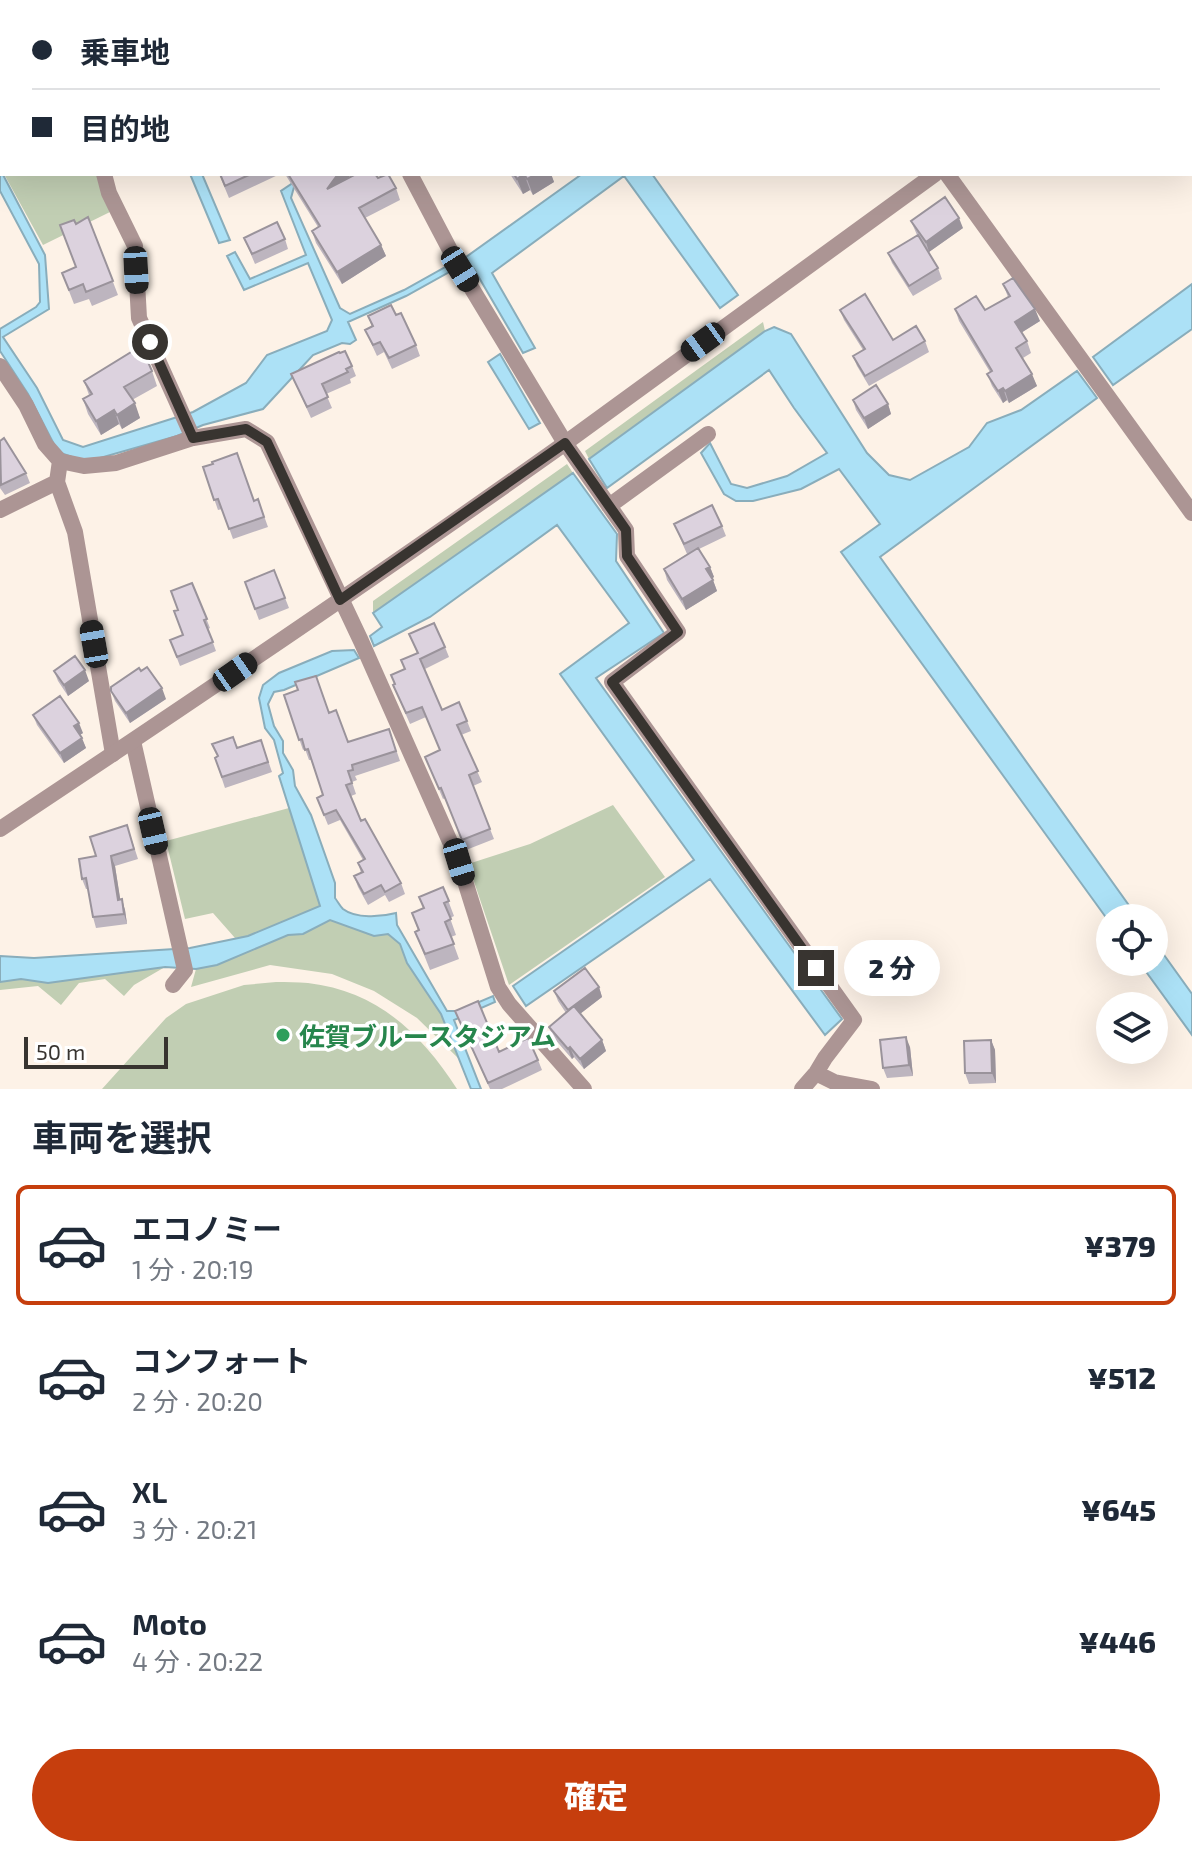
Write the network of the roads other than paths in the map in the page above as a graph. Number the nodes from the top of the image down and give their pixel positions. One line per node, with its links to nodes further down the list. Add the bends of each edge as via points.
1 (105, 176): 7 (street, via 135,246 139,318)
2 (411, 176): 8 (street, via 460,269)
3 (932, 176): 8 (street)
4 (948, 176): 13 (street)
5 (0, 366): 9 (street)
6 (708, 434): 11 (street)
7 (192, 436): 9 (street, via 116,463 84,466); 14 (street, via 246,429 267,442)
8 (565, 443): 11 (street); 14 (street)
9 (60, 461): 10 (street)
10 (57, 482): 12 (street); 16 (street, via 75,532)
11 (609, 506): 19 (street, via 626,530 627,556 678,632 612,682 854,1020)
12 (0, 510)
13 (1192, 513)
14 (340, 600): 15 (street); 20 (street, via 459,862 498,987)
15 (133, 741): 16 (street); 18 (street, via 185,970)
16 (113, 754): 17 (street)
17 (0, 829)
18 (173, 985)
19 (816, 1073): 21 (street); 22 (street)
20 (584, 1089)
21 (802, 1089)
22 (872, 1089)

